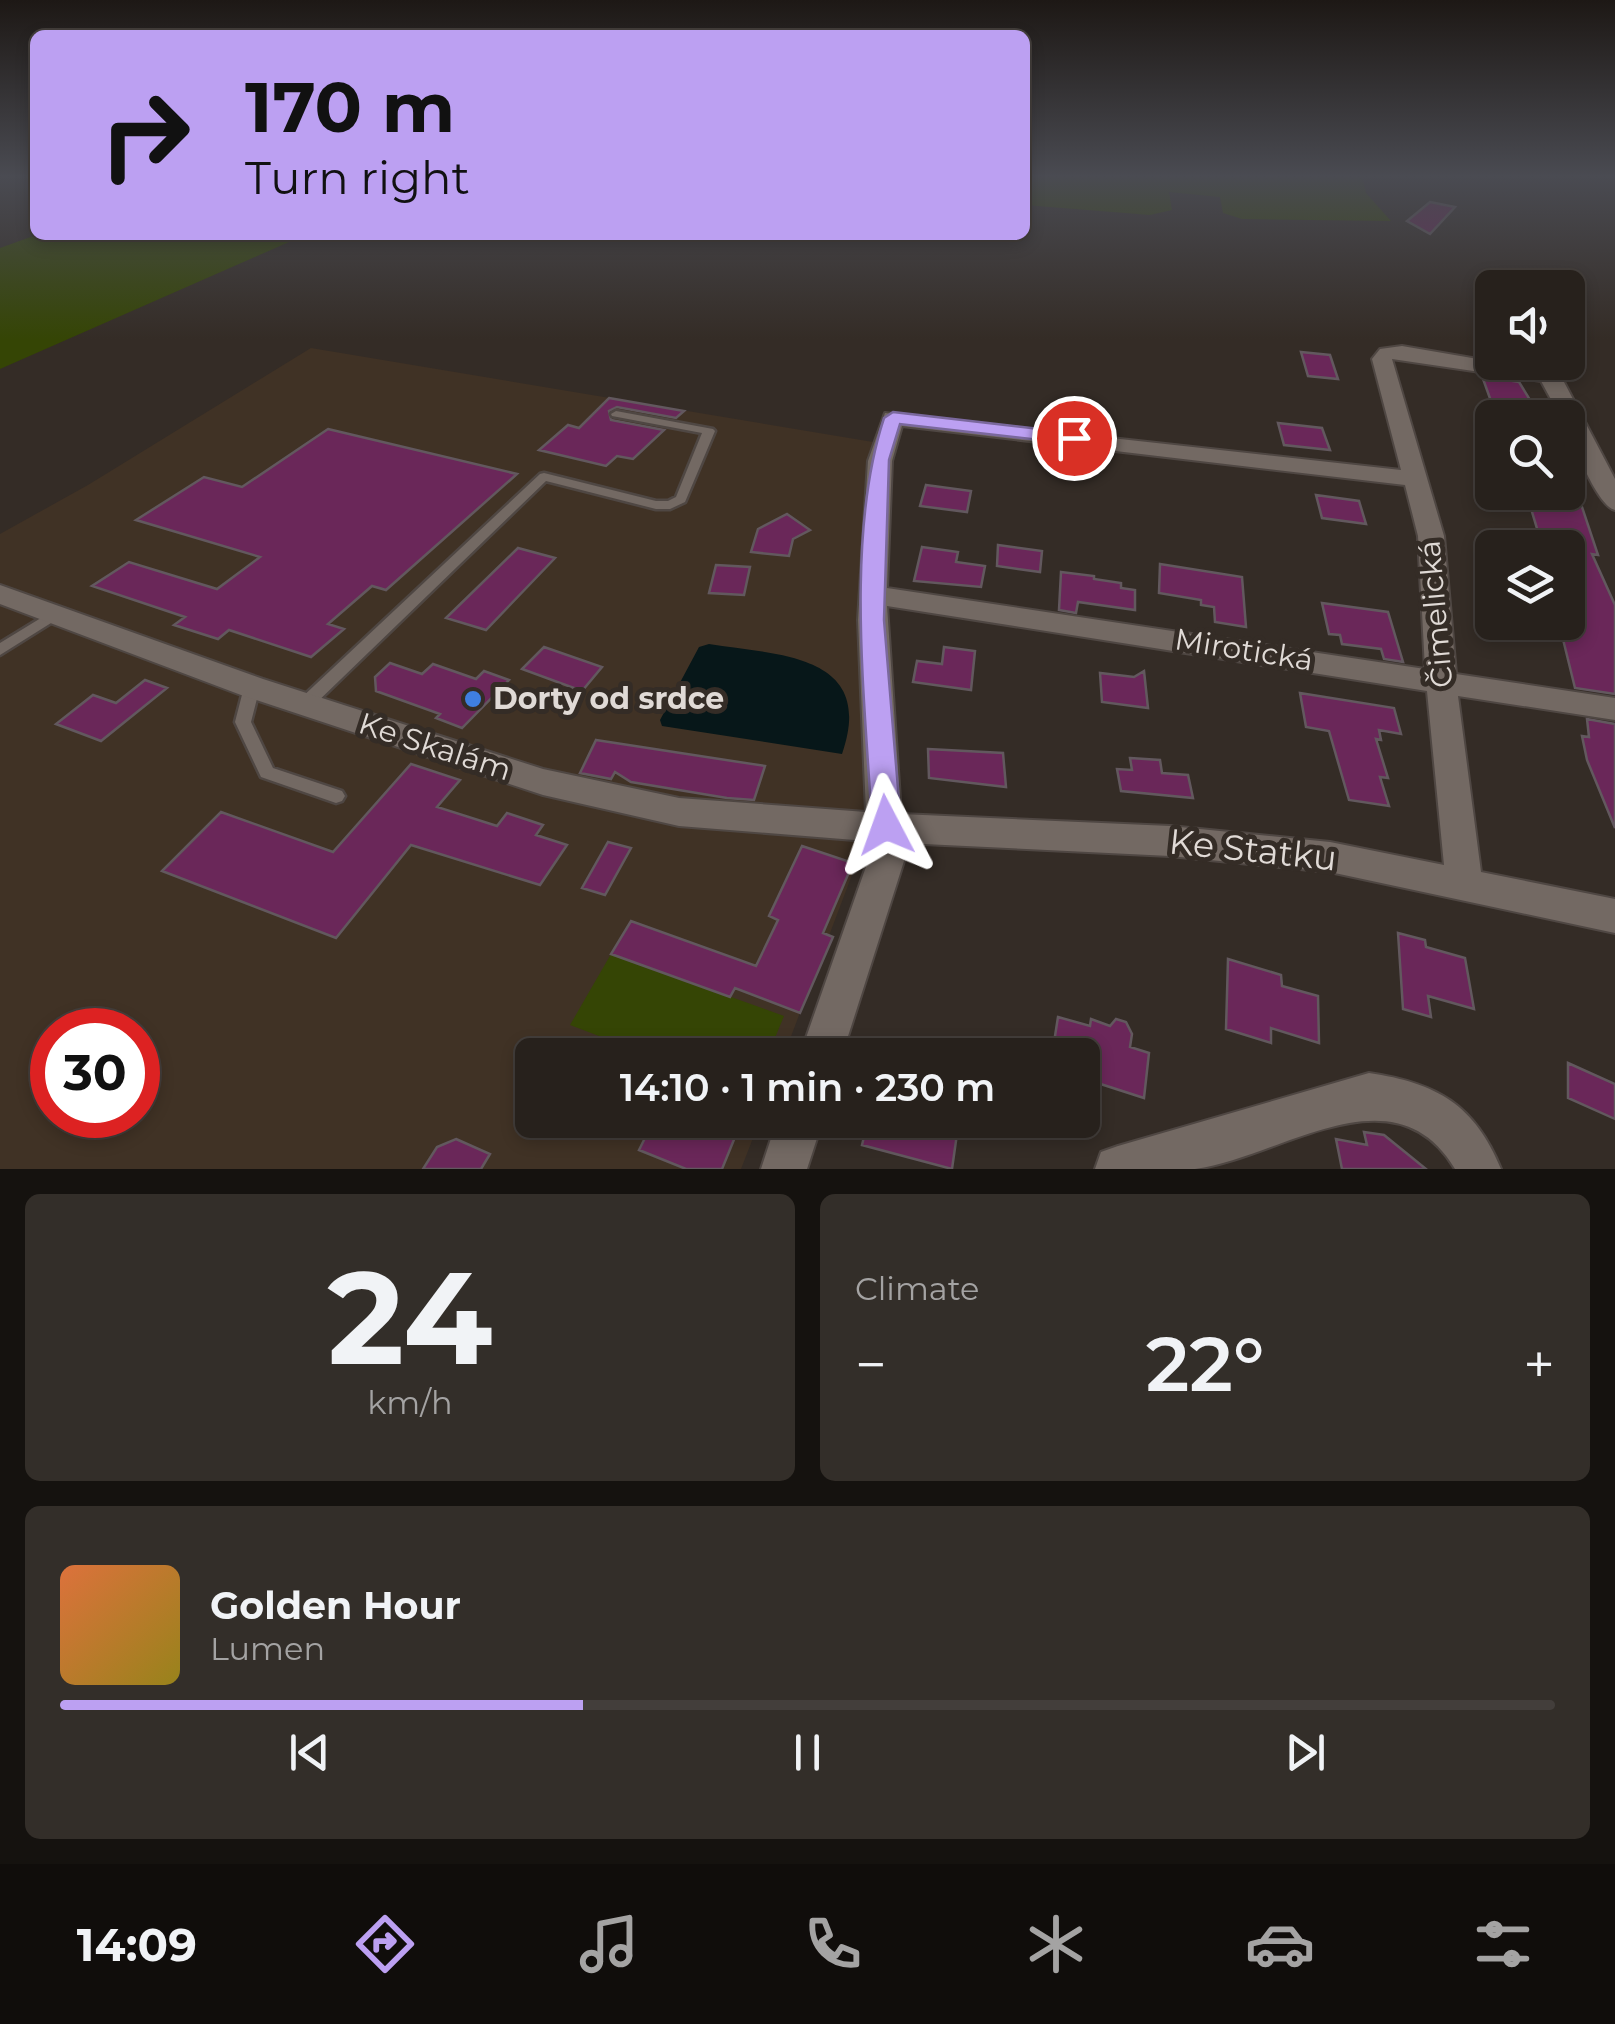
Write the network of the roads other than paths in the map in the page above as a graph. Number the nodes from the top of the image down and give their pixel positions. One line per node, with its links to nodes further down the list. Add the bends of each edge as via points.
1 (616, 414): 10 (lane, via 709,431 681,500 656,505 544,476)
2 (1415, 479): 3 (street, Čimelická, via 1382,359 1387,353 1547,376); 5 (street, via 893,418 880,460); 8 (street, Čimelická, via 1430,536)
3 (1615, 503)
4 (0, 594): 6 (street, Ke Skalám)
5 (873, 596): 8 (street, Mirotická); 13 (street)
6 (54, 615): 7 (lane); 9 (street, Ke Skalám)
7 (0, 650)
8 (1441, 680): 11 (street, Mirotická); 14 (street, Čimelická)
9 (252, 687): 10 (street, Ke Skalám); 12 (lane, via 244,722 268,772)
10 (305, 704): 13 (street, Ke Skalám, via 566,789 679,812)
11 (1615, 710)
12 (336, 796)
13 (886, 825): 14 (street, Ke Statku, via 1330,856); 16 (street, via 886,861)
14 (1464, 882): 15 (street, Ke Statku)
15 (1615, 916)
16 (827, 1038)
17 (794, 1138): 18 (street)
18 (784, 1169)
19 (1118, 1169): 20 (street, via 1369,1094 1407,1098 1443,1120 1473,1151)
20 (1478, 1169)

